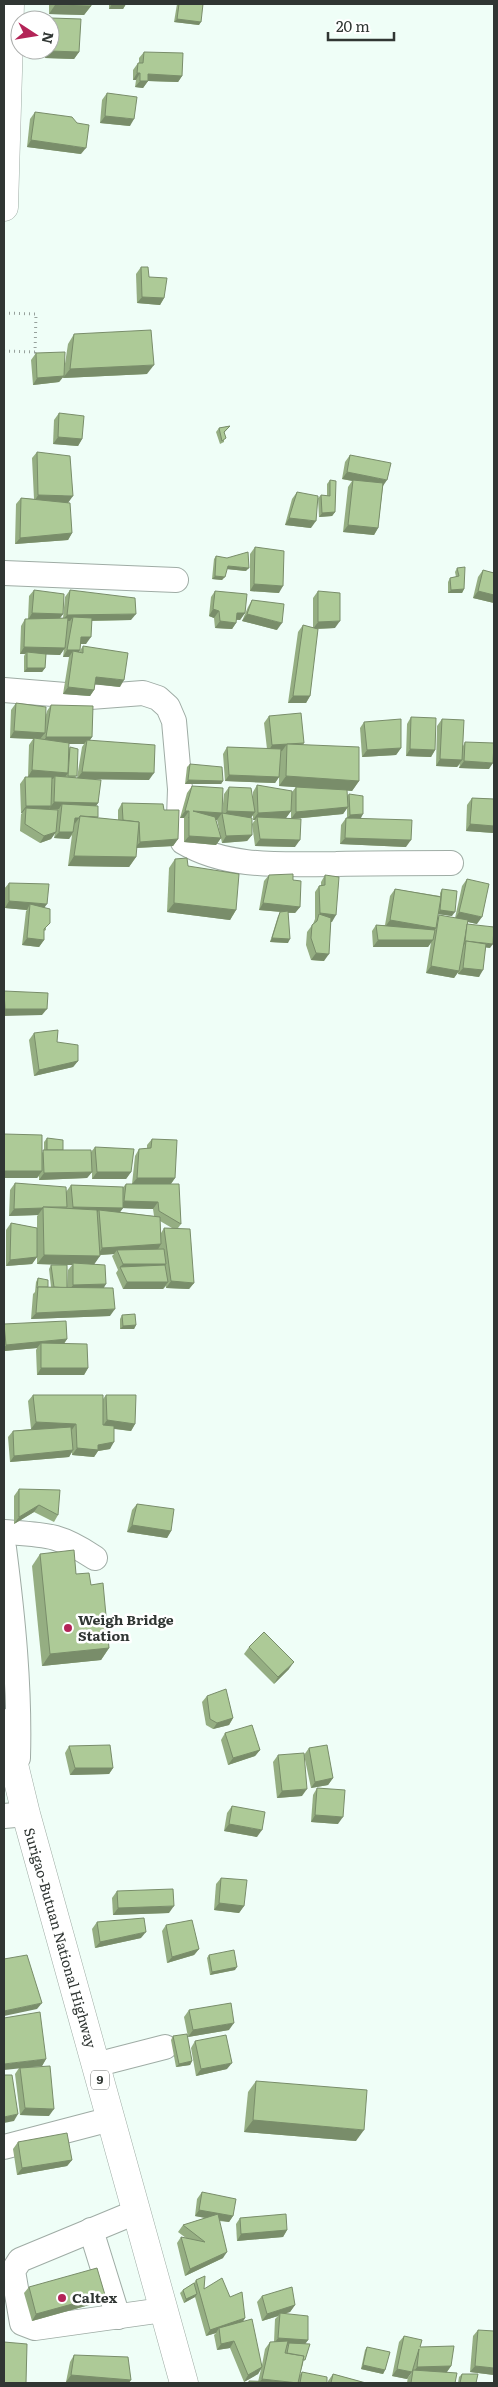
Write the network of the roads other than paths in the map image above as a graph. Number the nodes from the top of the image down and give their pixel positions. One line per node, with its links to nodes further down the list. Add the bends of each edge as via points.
1 (10, 4): 2 (main road)
2 (4, 207)
3 (4, 573): 4 (street)
4 (176, 580)
5 (4, 690): 6 (street, via 90,696 143,693 158,698 168,707 174,721 183,842 199,852 273,864)
6 (451, 863)
7 (4, 1532): 9 (street, via 48,1534)
8 (4, 1548): 11 (street, via 18,1685)
9 (96, 1558)
10 (4, 1723): 11 (main road, Surigao-Butuan National Highway / 9)
11 (17, 1777): 12 (main road, Surigao-Butuan National Highway / 9)
12 (15, 1815): 14 (main road, Surigao-Butuan National Highway / 9)
13 (165, 2047): 14 (street)
14 (95, 2065): 15 (main road, Surigao-Butuan National Highway / 9)
15 (110, 2119): 16 (street); 17 (main road, Surigao-Butuan National Highway / 9)
16 (4, 2147)
17 (136, 2212): 18 (street); 19 (main road, Surigao-Butuan National Highway / 9)
18 (91, 2230): 20 (street); 20 (street, via 20,2260 13,2271 22,2323 35,2328)
19 (163, 2310): 20 (street); 21 (main road, Surigao-Butuan National Highway / 9)
20 (118, 2317)
21 (184, 2383)

